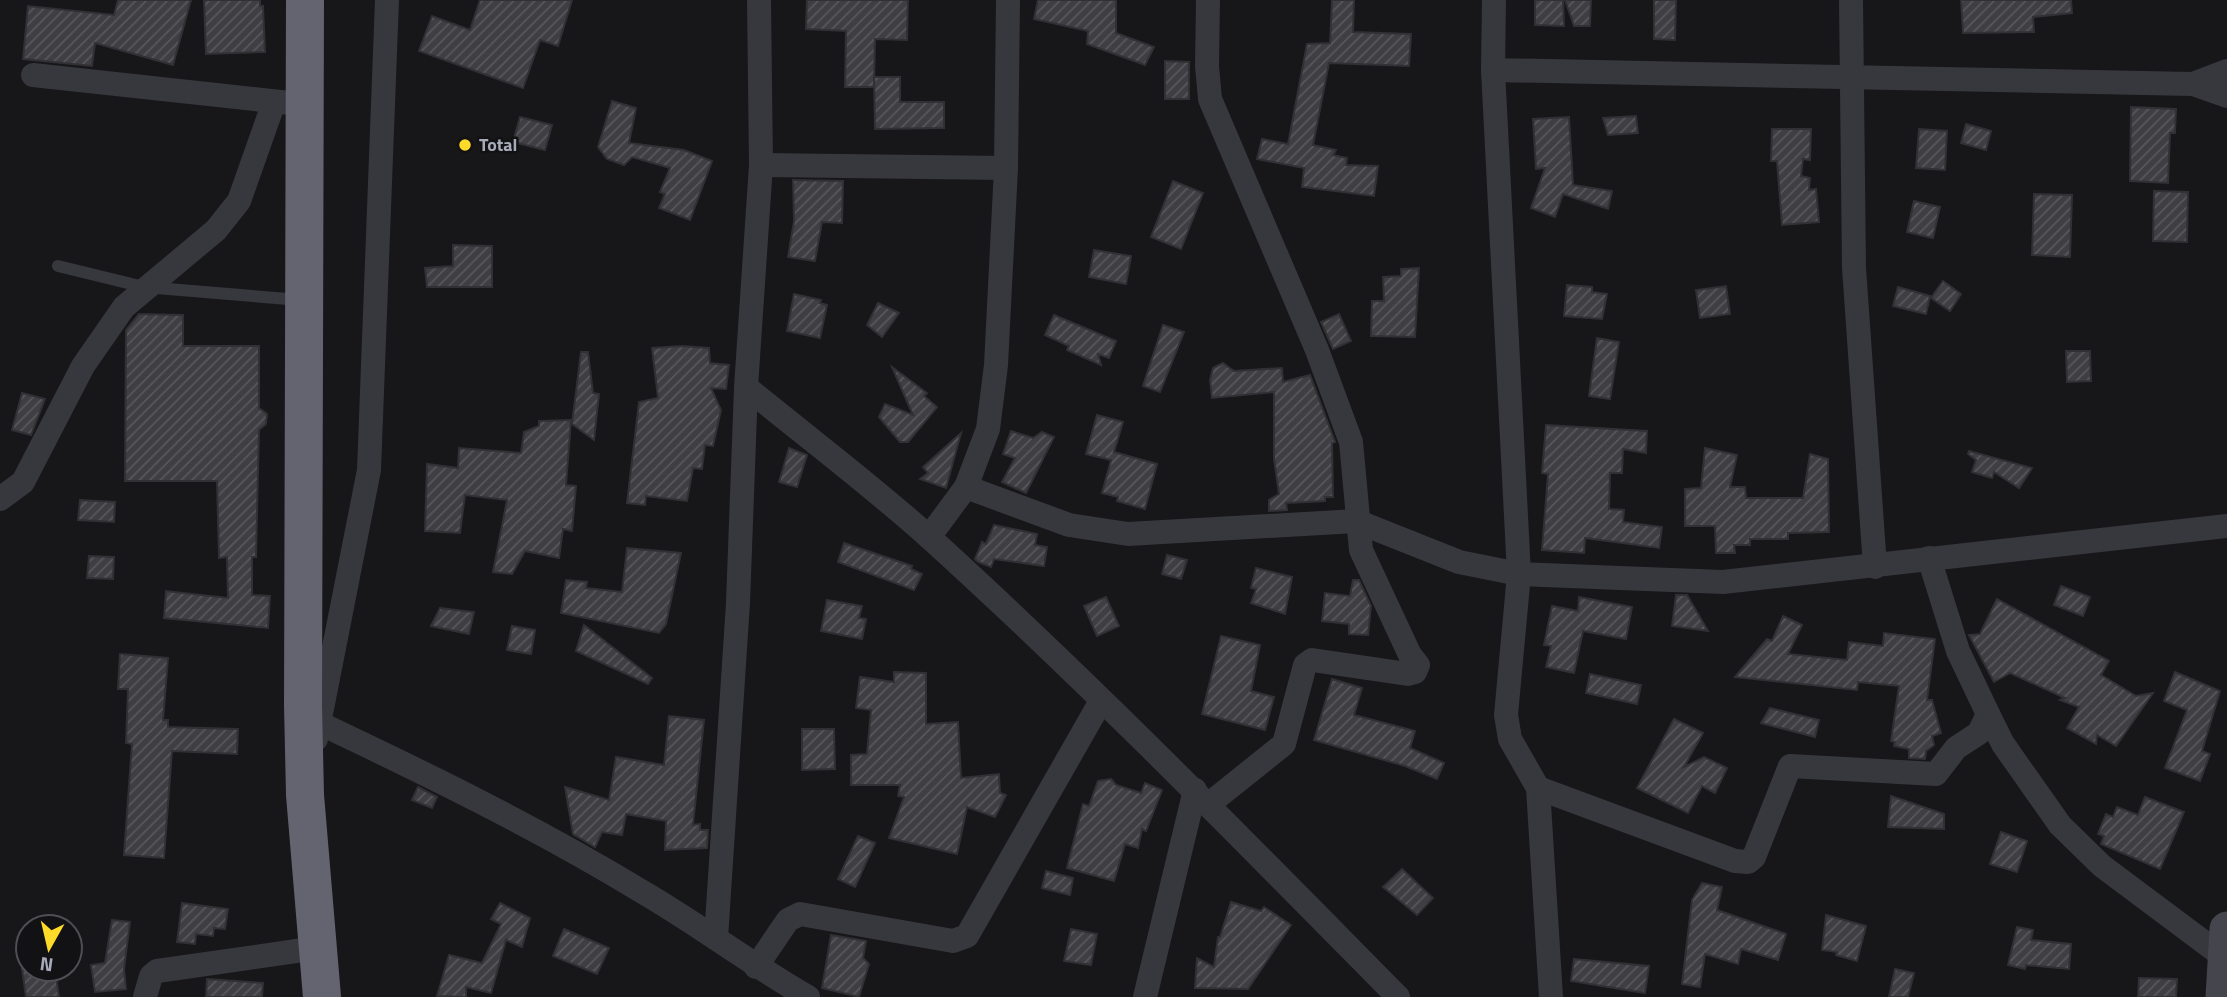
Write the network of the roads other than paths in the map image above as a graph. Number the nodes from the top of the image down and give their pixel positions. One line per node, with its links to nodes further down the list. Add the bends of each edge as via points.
1 (305, 0): 14 (highway)
2 (387, 0): 31 (street, via 369,470)
3 (759, 0): 15 (street)
4 (1009, 0): 16 (street)
5 (1208, 0): 23 (street, via 1210,99 1317,350 1351,442)
6 (1494, 0): 8 (street)
7 (1851, 0): 11 (street)
8 (1493, 70): 11 (street); 28 (street)
9 (2227, 71): 12 (street)
10 (33, 75): 14 (street)
11 (1850, 75): 12 (street); 27 (street, via 1854,268)
12 (2193, 84): 13 (street)
13 (2227, 96)
14 (289, 103): 18 (street, via 239,201 216,230); 19 (highway)
15 (761, 165): 16 (street); 20 (street)
16 (1006, 168): 21 (street, via 996,365 988,429)
17 (58, 265): 18 (lane)
18 (144, 287): 19 (lane); 22 (street, via 124,307 83,366 23,482)
19 (304, 300): 33 (highway)
20 (746, 387): 25 (street); 35 (street, via 738,603)
21 (966, 487): 23 (street, via 1069,525 1128,534); 25 (street)
22 (0, 499)
23 (1356, 521): 28 (street, via 1459,562); 34 (street, via 1361,550 1418,664 1415,672 1311,660 1304,665 1284,744)
24 (2227, 526): 26 (street)
25 (929, 537): 29 (street)
26 (1929, 558): 27 (street); 30 (street, via 1958,651)
27 (1875, 567): 28 (street, via 1723,583)
28 (1519, 574): 32 (street, via 1506,715 1510,739)
29 (1101, 701): 34 (street); 38 (street, via 967,936 953,940 800,914 788,920)
30 (1988, 713): 32 (street, via 1979,733 1956,748 1936,774 1790,766 1748,862); 36 (street, via 2003,744 2060,825 2102,866)
31 (319, 723): 33 (street); 35 (street, via 463,791)
32 (1538, 788): 44 (street)
33 (305, 794): 37 (highway)
34 (1202, 797): 42 (street); 43 (street)
35 (716, 938): 38 (street)
36 (2226, 943): 45 (street)
37 (317, 948): 39 (street, via 157,971); 40 (highway)
38 (756, 967): 41 (street)
39 (145, 997)
40 (322, 997)
41 (807, 997)
42 (1144, 997)
43 (1398, 997)
44 (1551, 997)
45 (2223, 997)

